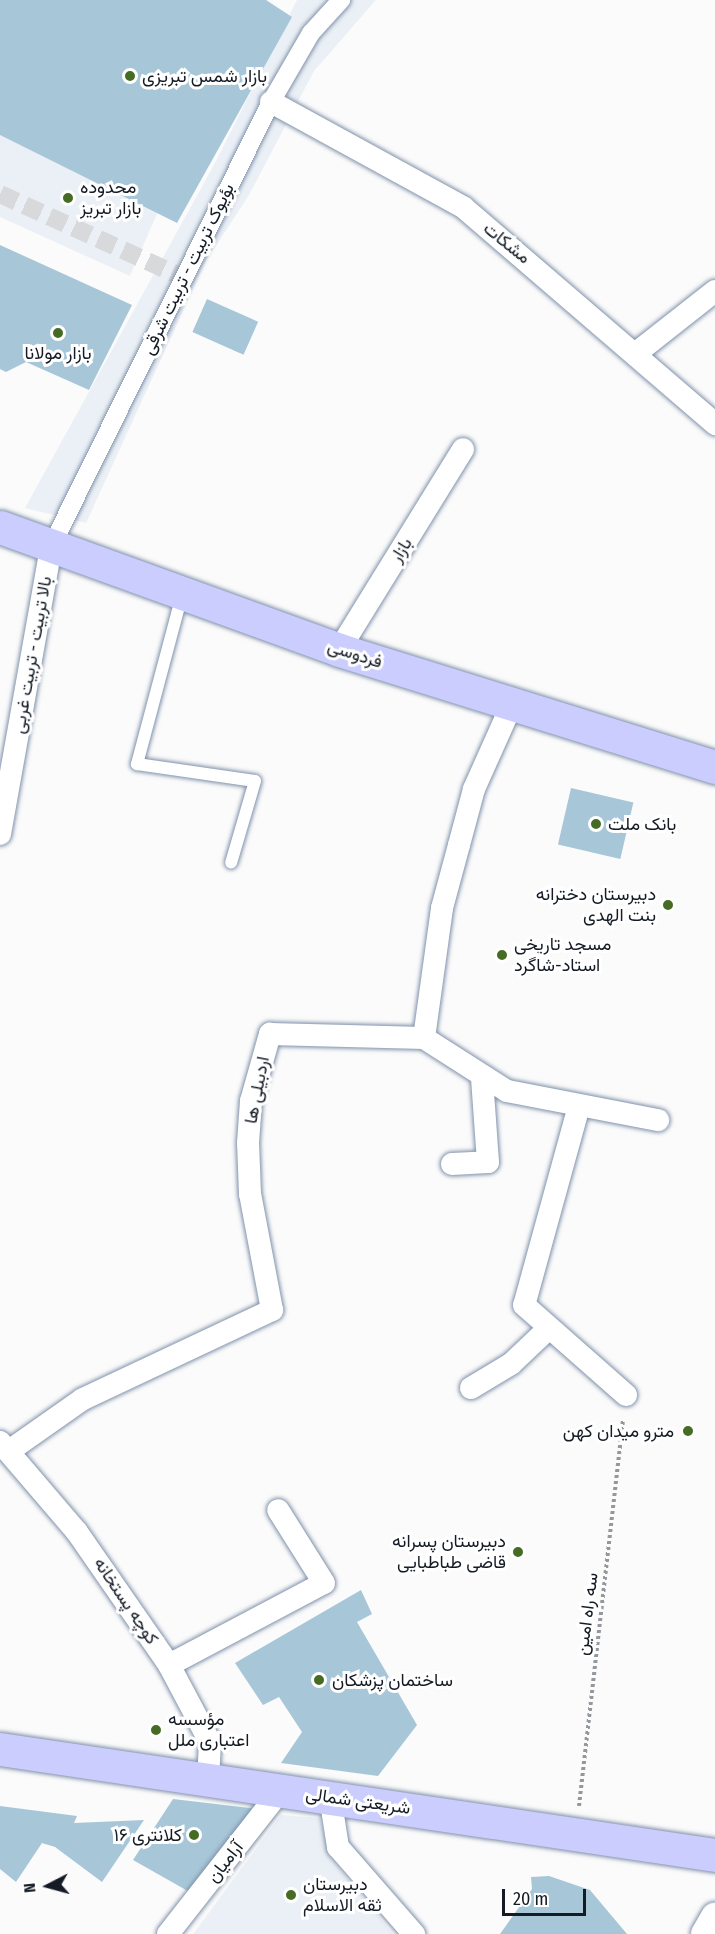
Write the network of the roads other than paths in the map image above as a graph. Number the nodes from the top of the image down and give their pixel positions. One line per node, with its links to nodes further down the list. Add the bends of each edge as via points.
1 (341, 0): 2 (street, بؤیوک تربیت - تربیت شرقی, via 310,33)
2 (271, 102): 4 (street, مشکات, via 463,207); 8 (street, بؤیوک تربیت - تربیت شرقی)
3 (715, 291): 4 (street)
4 (635, 354): 5 (street, مشکات)
5 (715, 424)
6 (463, 449): 10 (street, بازار)
7 (0, 527): 8 (main road, فردوسی)
8 (51, 548): 9 (main road, فردوسی); 13 (street, بالا تربیت - تربیت غربی)
9 (182, 595): 10 (main road, فردوسی); 14 (lane, via 137,764 255,781)
10 (339, 650): 11 (main road, فردوسی)
11 (512, 704): 12 (main road, فردوسی); 15 (street, via 474,789 442,908)
12 (715, 767)
13 (0, 834)
14 (231, 863)
15 (424, 1038): 16 (street); 23 (street, اردبیلی ها, via 270,1034 254,1091 248,1143 250,1194 272,1310 82,1399)
16 (482, 1079): 17 (street, via 507,1091); 19 (street, via 488,1162)
17 (579, 1106): 18 (street); 20 (street, via 524,1305)
18 (658, 1120)
19 (452, 1164)
20 (549, 1328): 21 (street, via 511,1364); 22 (street)
21 (471, 1388)
22 (626, 1395)
23 (4, 1447): 25 (street, کوچه پستخانه, via 97,1558)
24 (278, 1510): 25 (street, via 324,1583)
25 (169, 1665): 27 (street, کوچه پستخانه, via 210,1742)
26 (0, 1749): 27 (main road, شریعتی شمالی)
27 (208, 1781): 28 (main road, شریعتی شمالی)
28 (282, 1790): 29 (main road, شریعتی شمالی); 32 (street, آرامیان)
29 (330, 1796): 30 (main road, شریعتی شمالی); 33 (street, via 338,1847)
30 (715, 1855)
31 (715, 1917): 34 (street)
32 (168, 1934)
33 (414, 1934)
34 (705, 1934)

